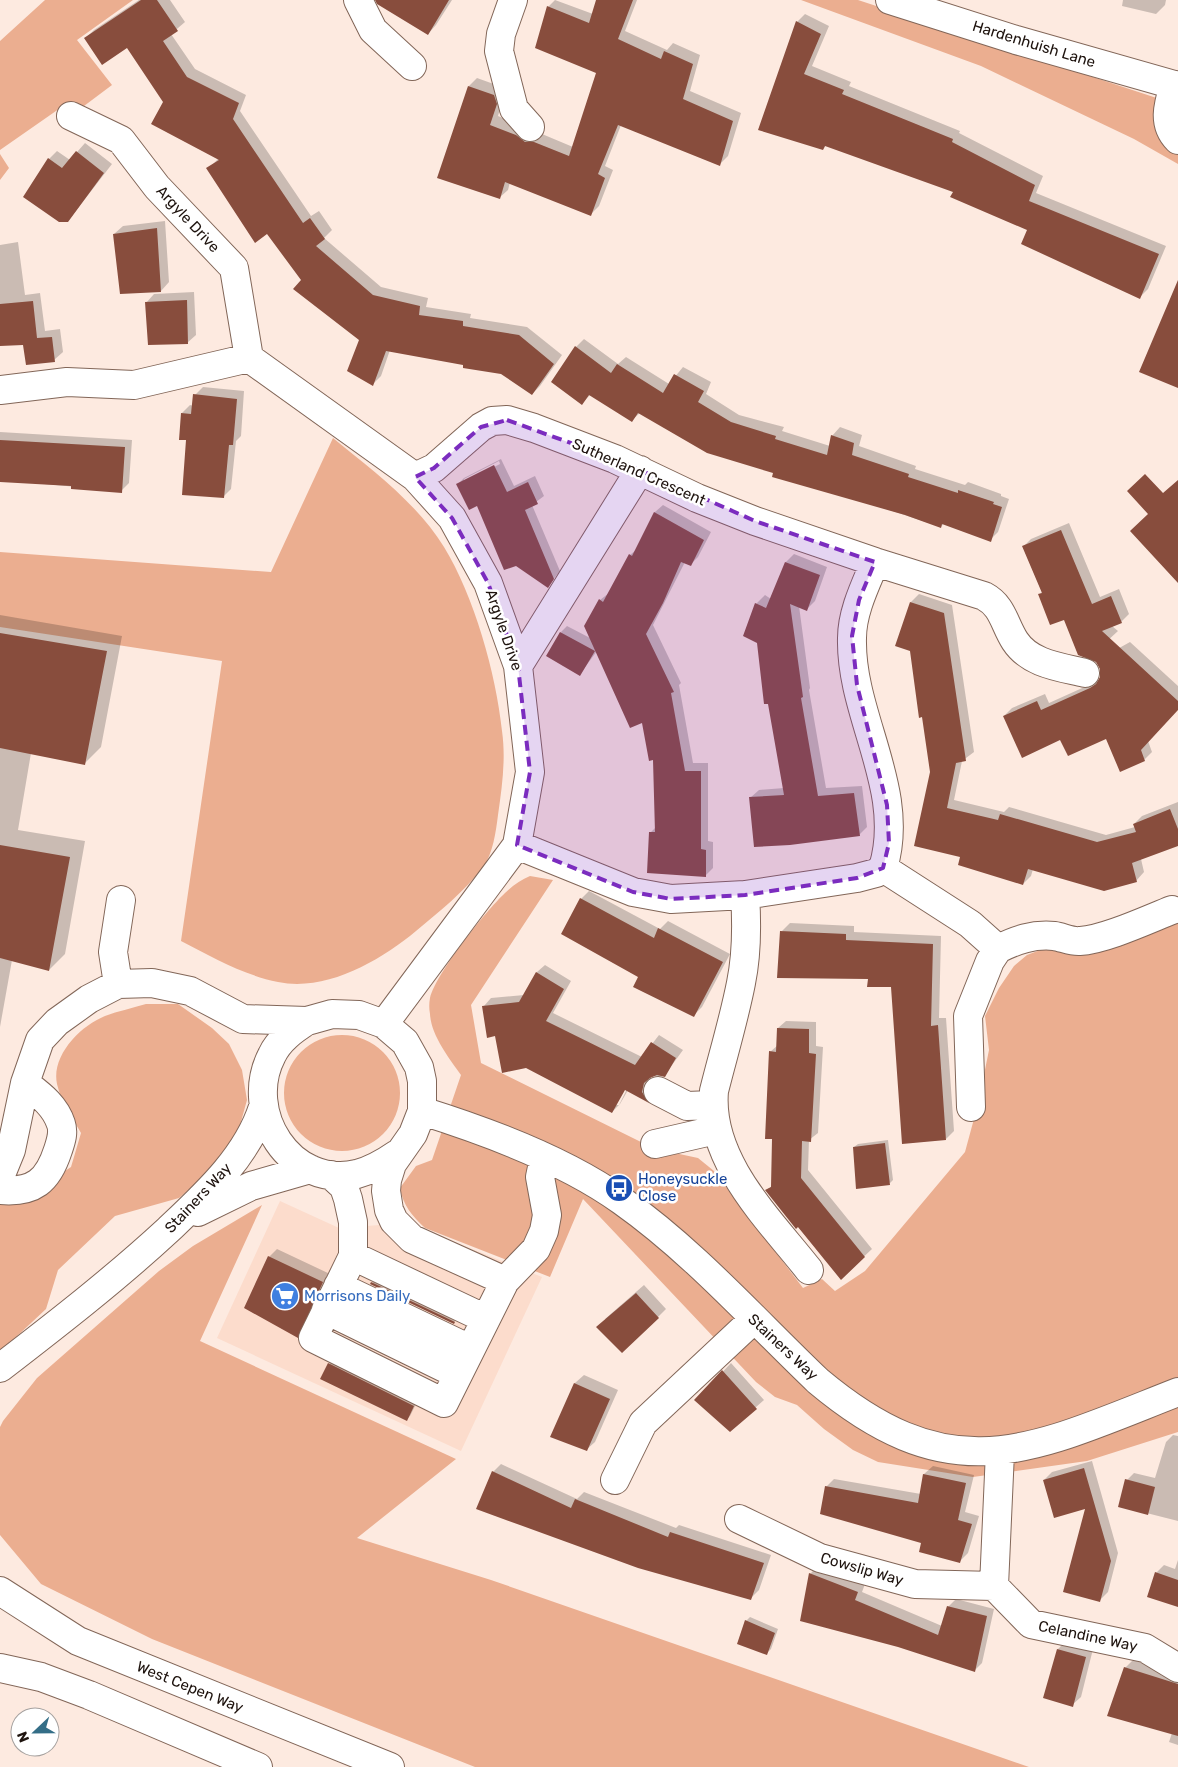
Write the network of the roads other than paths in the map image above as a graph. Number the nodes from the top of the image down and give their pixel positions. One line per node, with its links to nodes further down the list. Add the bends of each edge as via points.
1 (358, 0): 4 (main road, via 373,30)
2 (513, 0): 7 (main road, via 498,51 514,109)
3 (890, 0): 5 (main road, Hardenhuish Lane)
4 (412, 66)
5 (1176, 86): 8 (main road, via 1168,103 1168,120)
6 (71, 116): 9 (main road, Argyle Drive, via 121,140 157,187 234,268)
7 (530, 127)
8 (1178, 140)
9 (249, 358): 10 (main road, via 134,386 66,382); 12 (main road, Argyle Drive)
10 (0, 390)
11 (640, 470): 12 (main road, Sutherland Crescent, via 527,425 500,420 480,427 434,468); 13 (main road, Sutherland Crescent, via 755,521); 14 (main road)
12 (415, 477): 14 (main road, Argyle Drive, via 452,518 488,583)
13 (875, 562): 15 (main road, Sutherland Crescent, via 994,602 1016,642 1040,662); 17 (main road, via 859,600 852,636 858,686 887,805 889,843)
14 (518, 666): 16 (main road, Argyle Drive, via 530,772)
15 (1085, 673)
16 (517, 845): 18 (main road, via 651,897 694,900); 25 (main road, Argyle Drive)
17 (883, 868): 18 (main road, via 857,878); 21 (main road, via 970,924)
18 (746, 895): 32 (main road, via 747,931 741,984 714,1091)
19 (121, 900): 22 (main road, via 113,952)
20 (1172, 910): 21 (main road, via 1080,941 1053,936 1020,938)
21 (998, 949): 30 (main road, via 990,960 968,1016)
22 (118, 984): 23 (main road, via 152,983 190,991); 27 (main road, via 89,999 49,1029 40,1040)
23 (243, 1019): 24 (main road); 26 (main road, via 254,1038)
24 (307, 1021): 25 (main road, via 332,1014 359,1015); 26 (main road, via 287,1035 277,1047)
25 (384, 1024): 31 (main road, via 405,1042 419,1067)
26 (263, 1076): 29 (main road)
27 (25, 1083): 33 (main road); 39 (main road, via 52,1107 61,1125 62,1138 52,1168 45,1177 20,1190)
28 (658, 1090): 32 (main road)
29 (262, 1107): 37 (main road, via 271,1133 288,1154); 40 (main road, Stainers Way, via 249,1137 223,1175)
30 (971, 1107)
31 (422, 1111): 35 (main road, via 413,1134); 36 (main road, Stainers Way)
32 (714, 1118): 34 (main road); 42 (main road, via 721,1145 745,1188)
33 (7, 1129): 38 (main road, via 10,1150)
34 (655, 1144)
35 (397, 1154): 37 (main road, via 378,1167 355,1174); 43 (main road, via 388,1174 386,1191 389,1210 397,1226 412,1239)
36 (544, 1158): 43 (main road, via 540,1177 547,1215 544,1231 536,1249); 46 (main road, Stainers Way, via 621,1200 663,1233)
37 (321, 1172): 40 (main road, Stainers Way, via 250,1186 206,1206); 41 (main road, via 344,1187 353,1222)
38 (0, 1177)
39 (0, 1190)
40 (139, 1256): 48 (main road, Stainers Way)
41 (353, 1256): 44 (main road); 45 (main road)
42 (810, 1270)
43 (505, 1281): 45 (main road)
44 (338, 1286): 47 (main road); 47 (main road, via 312,1338 444,1403)
45 (486, 1319): 47 (main road)
46 (753, 1320): 50 (main road, Stainers Way, via 841,1401 889,1430 939,1447); 51 (main road, via 643,1423)
47 (470, 1349)
48 (0, 1368)
49 (1178, 1392): 50 (main road, Stainers Way, via 1051,1441)
50 (1000, 1452): 53 (main road)
51 (615, 1480)
52 (739, 1519): 53 (main road, Cowslip Way, via 820,1558 915,1584)
53 (994, 1586): 56 (main road, Celandine Way, via 1031,1624 1145,1648)
54 (0, 1591): 58 (main road, West Cepen Way, via 78,1641)
55 (0, 1668): 57 (main road, via 41,1677 89,1695)
56 (1178, 1668)
57 (258, 1767)
58 (390, 1767)

